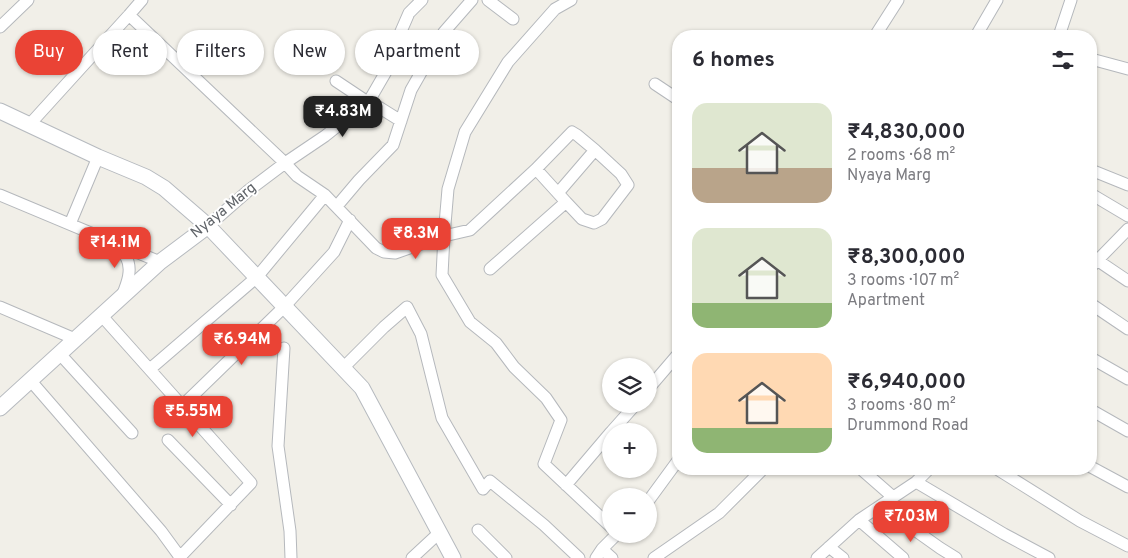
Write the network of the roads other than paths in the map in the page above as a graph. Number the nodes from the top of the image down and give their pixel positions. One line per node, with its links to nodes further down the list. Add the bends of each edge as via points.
1 (28, 0): 12 (street)
2 (142, 0): 10 (street)
3 (422, 0): 21 (street, Nyaya Marg, via 409,13 392,52 391,63)
4 (472, 0): 23 (street, via 444,32 411,90)
5 (488, 0): 11 (street)
6 (571, 0): 42 (street, via 555,10 508,62 466,132 448,189)
7 (898, 0): 13 (street)
8 (997, 0): 14 (street)
9 (1071, 0): 15 (street)
10 (129, 15): 24 (street); 27 (street)
11 (513, 19)
12 (0, 27)
13 (879, 30)
14 (980, 30)
15 (1061, 30)
16 (1097, 61): 17 (street)
17 (1128, 70)
18 (336, 81): 21 (street)
19 (655, 84): 20 (street)
20 (672, 95)
21 (369, 101): 23 (street); 27 (street, Nyaya Marg)
22 (0, 111): 24 (street)
23 (401, 121): 36 (street, via 393,145)
24 (30, 124): 26 (street)
25 (595, 150): 28 (street, via 572,132); 31 (street); 35 (street, via 628,185 602,218 594,223 582,219)
26 (98, 157): 39 (street); 40 (street, via 164,188)
27 (285, 163): 33 (street, via 297,176); 40 (street, Nyaya Marg)
28 (536, 169): 31 (street); 42 (street, via 470,230)
29 (1097, 172): 30 (street)
30 (1128, 185)
31 (558, 193): 35 (street)
32 (0, 194): 39 (street)
33 (326, 195): 36 (street); 48 (street)
34 (1097, 199): 37 (street)
35 (566, 202): 47 (street)
36 (337, 206): 38 (street)
37 (1128, 216)
38 (350, 220): 42 (street, via 376,248 384,252 395,253); 52 (street, via 334,252)
39 (70, 224): 43 (street)
40 (208, 226): 45 (street, Nyaya Marg); 48 (street)
41 (1128, 229): 44 (street)
42 (444, 236): 82 (street, via 442,275 470,322 496,343 546,398 561,420 544,464)
43 (112, 242): 45 (street); 50 (street, via 126,257 129,266)
44 (1097, 258)
45 (160, 262): 50 (street, Nyaya Marg)
46 (1097, 263): 49 (street)
47 (490, 269)
48 (257, 278): 52 (street); 62 (street)
49 (1128, 281)
50 (122, 296): 54 (street, Nyaya Marg)
51 (0, 307): 56 (street)
52 (284, 307): 61 (street); 66 (street)
53 (1097, 308): 55 (street)
54 (101, 315): 56 (street, Nyaya Marg); 62 (street)
55 (1128, 329)
56 (75, 339): 58 (street, Nyaya Marg)
57 (284, 348): 97 (street, via 278,446)
58 (59, 353): 65 (street, Nyaya Marg); 72 (street)
59 (672, 361): 63 (street)
60 (1097, 361): 64 (street)
61 (343, 368): 91 (street, via 362,388); 101 (street, via 407,307 421,334 442,418 482,489 490,481 544,524)
62 (150, 369): 66 (street)
63 (657, 379)
64 (1128, 379)
65 (30, 380): 67 (street, Nyaya Marg); 96 (street, via 161,531)
66 (182, 406): 86 (street, via 251,483)
67 (0, 408)
68 (628, 413): 70 (street)
69 (1097, 413): 71 (street)
70 (620, 423)
71 (1128, 431)
72 (132, 433)
73 (168, 440): 86 (street)
74 (602, 444): 82 (street)
75 (672, 469): 84 (street)
76 (1097, 470): 83 (street)
77 (757, 475): 103 (street, via 719,513)
78 (868, 475): 85 (street)
79 (923, 475): 81 (street)
80 (1007, 475): 93 (street, via 1080,521)
81 (916, 482): 85 (street); 108 (street)
82 (566, 486): 88 (street)
83 (1128, 487)
84 (657, 489)
85 (893, 497): 87 (street)
86 (231, 505): 96 (street)
87 (881, 506): 89 (street); 107 (street)
88 (602, 519)
89 (859, 520): 94 (street); 106 (street)
90 (478, 530): 100 (street)
91 (439, 533): 98 (street); 99 (street)
92 (608, 543): 95 (street)
93 (1128, 546)
94 (830, 547): 104 (street); 105 (street)
95 (599, 553): 102 (street)
96 (179, 558)
97 (291, 558)
98 (412, 558)
99 (453, 558)
100 (506, 558)
101 (579, 558)
102 (612, 558)
103 (654, 558)
104 (817, 558)
105 (843, 558)
106 (903, 558)
107 (956, 558)
108 (1049, 558)

